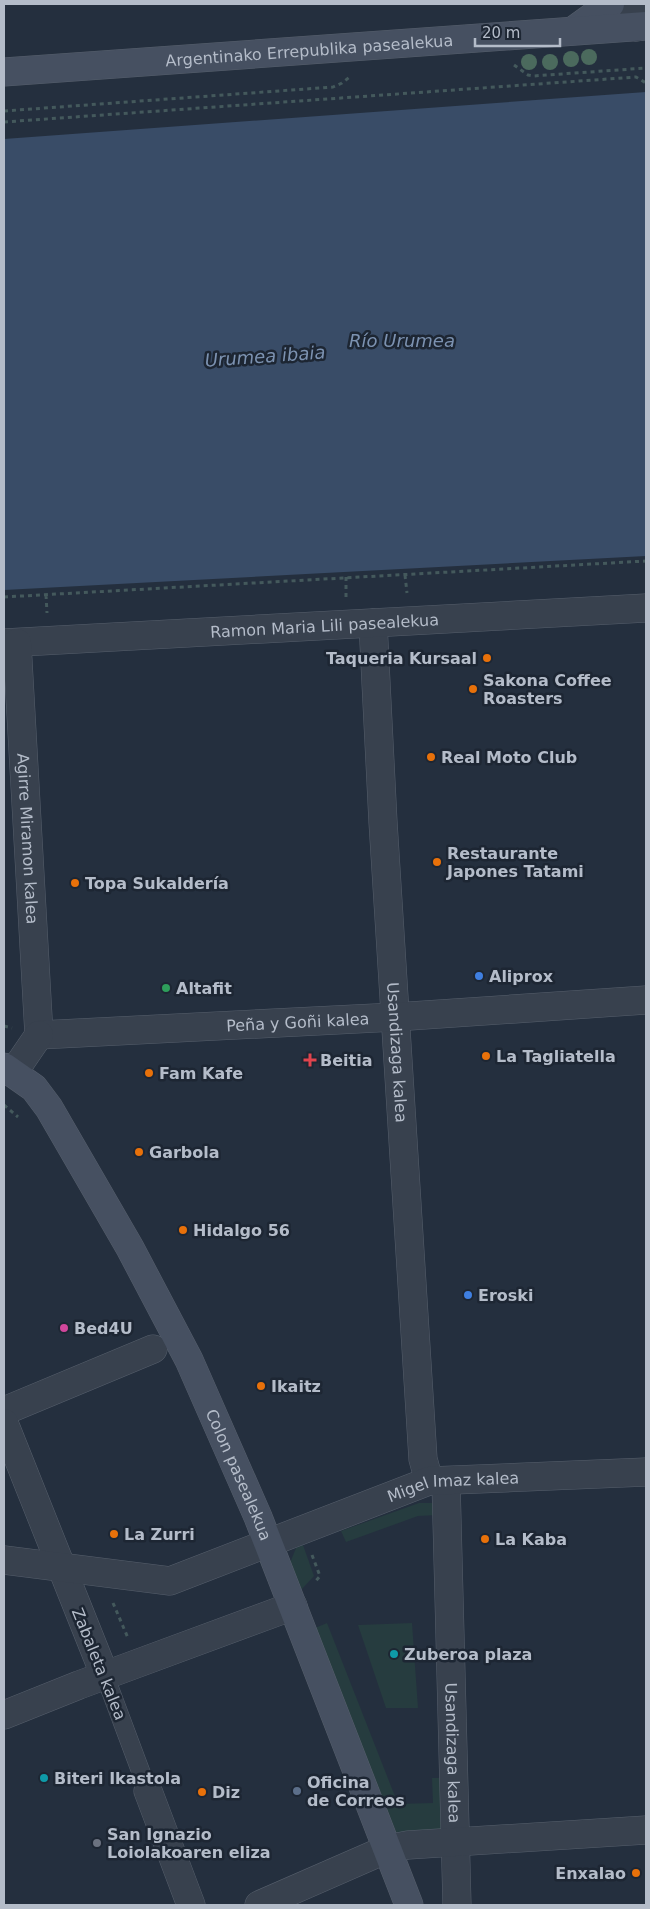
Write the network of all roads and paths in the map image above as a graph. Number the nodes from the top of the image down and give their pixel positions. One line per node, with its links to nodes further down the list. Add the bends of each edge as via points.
1 (610, 4): 3 (main road)
2 (640, 20): 3 (main road, Argentinako Errepublika pasealekua)
3 (574, 30): 6 (main road, Argentinako Errepublika pasealekua)
4 (511, 63): 5 (path, via 533,76)
5 (646, 68)
6 (4, 72)
7 (354, 74): 9 (path, via 333,87)
8 (646, 83): 10 (path, via 636,77)
9 (4, 111)
10 (4, 122)
11 (646, 561): 12 (path)
12 (405, 575): 13 (path); 14 (path)
13 (346, 577): 15 (path); 17 (path)
14 (407, 594)
15 (46, 595): 16 (path); 19 (path)
16 (4, 597)
17 (346, 597)
18 (646, 608): 20 (street, Ramon Maria Lili pasealekua)
19 (48, 614)
20 (373, 623): 21 (street, Ramon Maria Lili pasealekua); 23 (street, Usandizaga kalea)
21 (10, 643): 24 (street, Agirre Miramon kalea)
22 (646, 1000): 23 (street, Peña y Goñi kalea)
23 (395, 1018): 24 (street, Peña y Goñi kalea); 32 (street, Usandizaga kalea, via 423,1459)
24 (39, 1035): 25 (street, Colon pasealekua)
25 (8, 1070): 33 (main road, Colon pasealekua, via 34,1088 49,1108 130,1248 189,1360)
26 (4, 1105): 27 (path)
27 (24, 1122)
28 (153, 1349): 29 (street)
29 (4, 1410)
30 (4, 1423): 35 (street, Zabaleta kalea)
31 (646, 1472): 32 (street, Migel Imaz kalea)
32 (438, 1481): 33 (street, Migel Imaz kalea); 43 (street, Usandizaga kalea)
33 (268, 1544): 36 (street, Migel Imaz kalea, via 170,1581); 37 (main road, Colon pasealekua)
34 (4, 1560): 35 (street, Migel Imaz kalea)
35 (60, 1566): 36 (street, Migel Imaz kalea); 39 (street, Zabaleta kalea)
36 (100, 1572): 38 (path)
37 (293, 1606): 38 (street); 44 (main road, Colon pasealekua)
38 (138, 1663): 39 (street)
39 (105, 1676): 40 (street); 41 (lane, Zabaleta kalea)
40 (4, 1715)
41 (148, 1791): 45 (street, Zabaleta kalea)
42 (646, 1830): 43 (street)
43 (456, 1842): 44 (street, via 408,1844); 48 (street, Usandizaga kalea)
44 (388, 1850): 46 (street); 47 (main road, Colon pasealekua)
45 (190, 1905)
46 (259, 1905)
47 (409, 1905)
48 (457, 1905)

